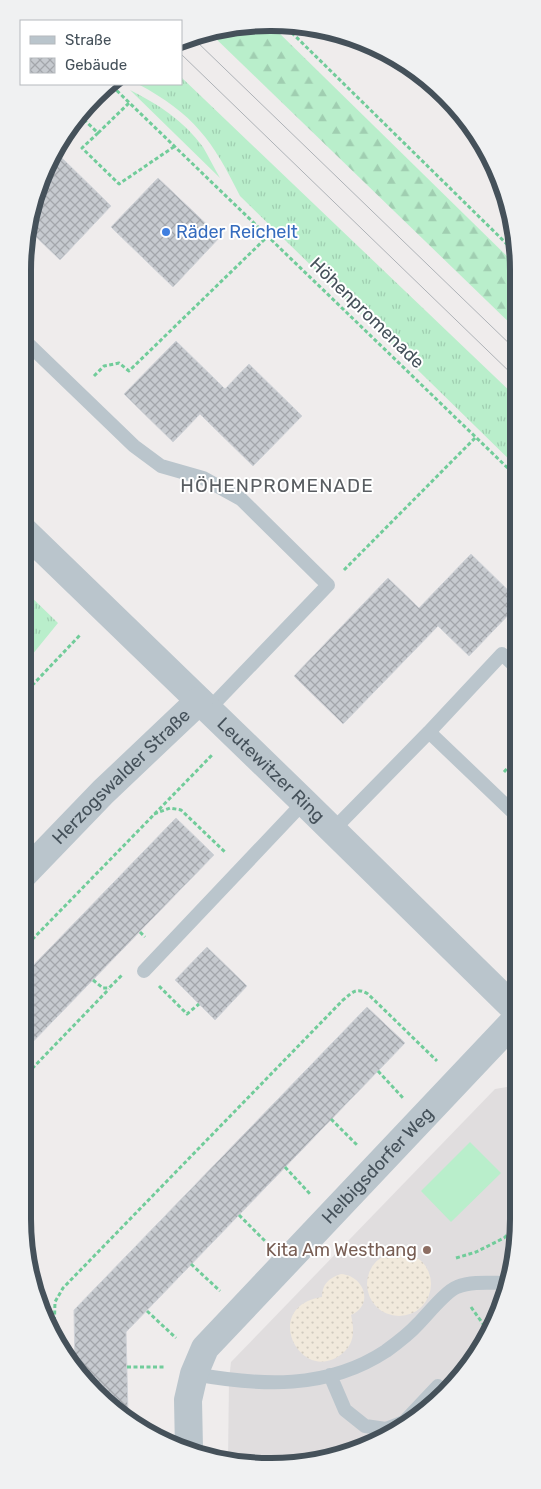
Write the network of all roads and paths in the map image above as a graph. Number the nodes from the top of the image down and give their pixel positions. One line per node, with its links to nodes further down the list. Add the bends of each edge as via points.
1 (291, 32): 8 (path)
2 (115, 89): 3 (path, Höhenpromenade)
3 (130, 102): 5 (path); 6 (path, Höhenpromenade)
4 (85, 120): 5 (path)
5 (98, 133): 6 (path, via 82,148 119,184)
6 (175, 146): 7 (path, Höhenpromenade)
7 (268, 236): 10 (path, via 129,371 119,363 104,366); 11 (path, Höhenpromenade)
8 (508, 246)
9 (31, 348): 10 (lane)
10 (77, 392): 14 (lane, via 134,446 162,466 203,478 241,500)
11 (476, 437): 12 (path, Höhenpromenade); 14 (path)
12 (510, 470)
13 (31, 539): 18 (street, Leutewitzer Ring)
14 (328, 585): 18 (lane)
15 (81, 634): 17 (path)
16 (510, 661): 19 (lane, via 502,654)
17 (31, 687)
18 (204, 705): 20 (street, Leutewitzer Ring); 26 (street, Herzogswalder Straße, via 103,792)
19 (429, 732): 22 (lane); 24 (lane)
20 (233, 734): 21 (street, Leutewitzer Ring); 23 (path)
21 (304, 802): 24 (street, Leutewitzer Ring); 28 (lane)
22 (510, 810)
23 (153, 814): 25 (path, via 170,808 181,810); 27 (path)
24 (333, 830): 30 (street, Leutewitzer Ring)
25 (226, 854)
26 (31, 867)
27 (31, 940)
28 (144, 971)
29 (110, 988): 32 (path)
30 (510, 1004)
31 (510, 1025): 34 (street, Helbigsdorfer Weg)
32 (31, 1069)
33 (378, 1071): 35 (path)
34 (457, 1081): 49 (path, via 368,994 355,990 62,1288 55,1302); 53 (street, Helbigsdorfer Weg, via 204,1348)
35 (395, 1089)
36 (331, 1119): 37 (path)
37 (350, 1138)
38 (285, 1167): 39 (path)
39 (302, 1186)
40 (239, 1215): 41 (path)
41 (257, 1233)
42 (509, 1233): 43 (path, via 476,1252)
43 (456, 1258)
44 (191, 1264): 45 (path)
45 (209, 1281)
46 (501, 1283): 47 (lane)
47 (456, 1287): 50 (path); 54 (lane, via 386,1351)
48 (146, 1311): 51 (path)
49 (54, 1321)
50 (484, 1326)
51 (169, 1333)
52 (127, 1367): 53 (path, via 164,1366)
53 (194, 1374): 54 (lane, via 284,1383); 58 (street, Helbigsdorfer Weg, via 188,1400)
54 (330, 1375): 57 (lane, via 345,1410 365,1426)
55 (438, 1386): 56 (lane)
56 (422, 1403)
57 (384, 1429)
58 (189, 1443)

